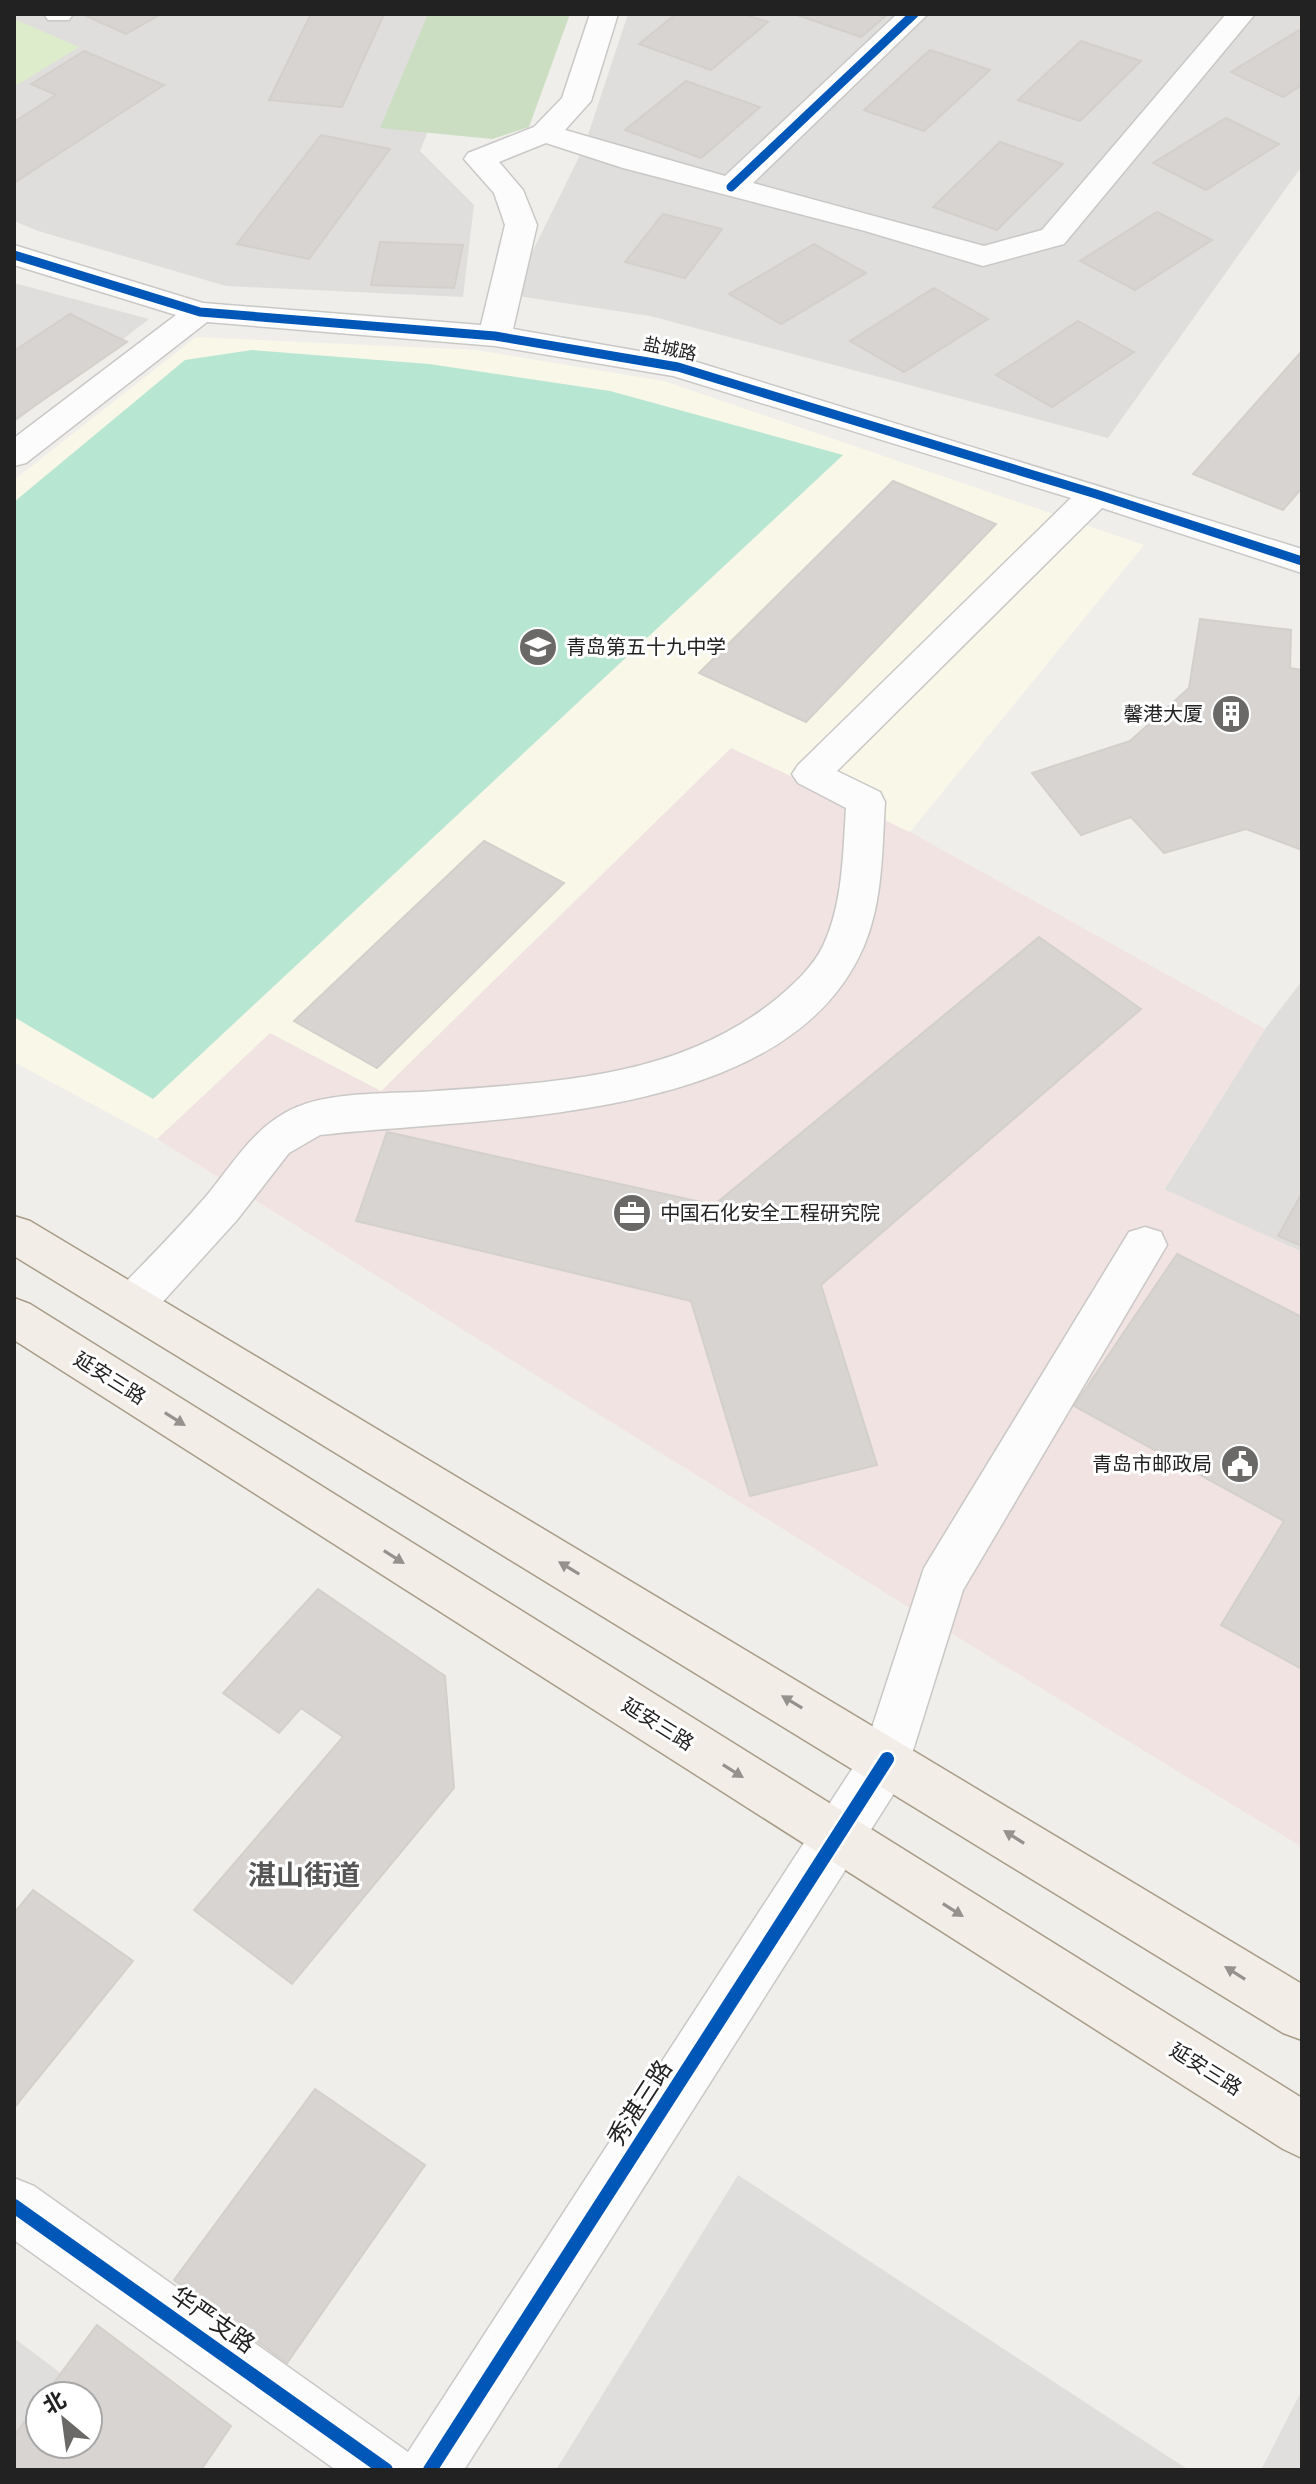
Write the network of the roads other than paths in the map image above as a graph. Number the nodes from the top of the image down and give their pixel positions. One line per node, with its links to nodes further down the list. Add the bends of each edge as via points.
1 (604, 14): 4 (street, via 576,101)
2 (914, 14): 5 (street)
3 (1241, 14): 5 (street, via 1053,237 983,256)
4 (545, 133): 5 (street); 8 (street, via 479,159 508,190 521,225)
5 (731, 187)
6 (14, 255): 7 (street, 盐城路)
7 (200, 312): 8 (street, 盐城路); 9 (street)
8 (495, 336): 10 (street, 盐城路, via 678,367)
9 (14, 455)
10 (1096, 494): 11 (street, 盐城路); 14 (street, via 811,774 866,802 859,891 844,945 825,977 789,1015 747,1046 637,1086 311,1119 274,1141 222,1208)
11 (1302, 561)
12 (14, 1234): 14 (main road)
13 (1145, 1245): 16 (street, 秀湛三路, via 941,1583)
14 (132, 1305): 16 (main road, one-way to 14)
15 (14, 1317): 17 (main road, 延安三路, one-way to 17)
16 (887, 1759): 17 (street, 秀湛三路); 18 (main road, one-way to 16)
17 (838, 1837): 19 (main road, 延安三路, one-way to 19); 22 (street, 秀湛三路)
18 (1302, 2014)
19 (1302, 2130)
20 (14, 2206): 21 (street, 华严支路)
21 (386, 2470)
22 (430, 2470)

